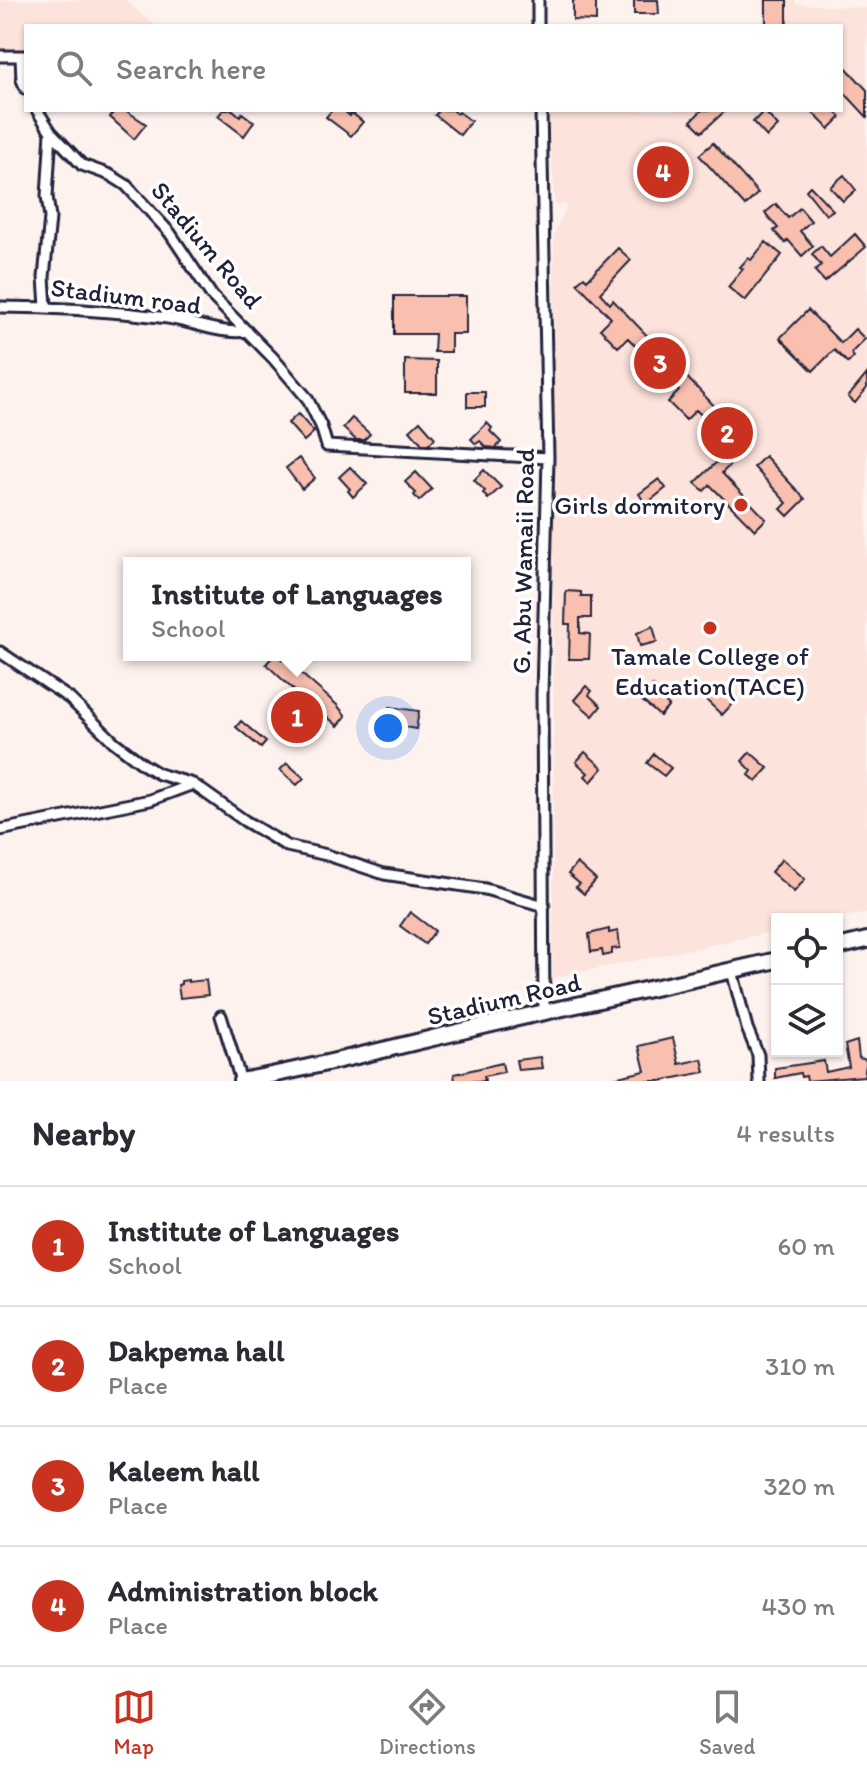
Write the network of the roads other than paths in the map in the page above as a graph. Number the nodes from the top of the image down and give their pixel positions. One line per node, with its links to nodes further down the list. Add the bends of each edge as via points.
1 (538, 0): 2 (street)
2 (538, 24)
3 (0, 56): 4 (street)
4 (23, 56): 5 (street)
5 (24, 84)
6 (38, 112): 8 (street, Stadium Road)
7 (541, 112): 12 (street, G. Abu Wamaii Road)
8 (51, 132): 10 (street); 11 (street, Stadium Road, via 82,165 126,185 170,233 212,296)
9 (0, 307): 10 (street, Stadium road)
10 (46, 307): 11 (street, Stadium road)
11 (247, 331): 12 (street, Stadium Road, via 307,398 331,448)
12 (548, 458): 16 (street, G. Abu Wamaii Road)
13 (0, 652): 14 (street, via 69,698 144,765)
14 (193, 784): 15 (street, via 150,800); 16 (street, via 297,850 384,874 485,889)
15 (0, 830)
16 (544, 906): 21 (street, G. Abu Wamaii Road)
17 (867, 940): 18 (main road)
18 (843, 946)
19 (771, 961): 20 (main road, Stadium Road)
20 (732, 971): 21 (main road, Stadium Road); 24 (street, via 758,1055)
21 (544, 1012): 23 (main road, Stadium Road)
22 (221, 1016): 23 (street)
23 (241, 1081)
24 (759, 1081)

